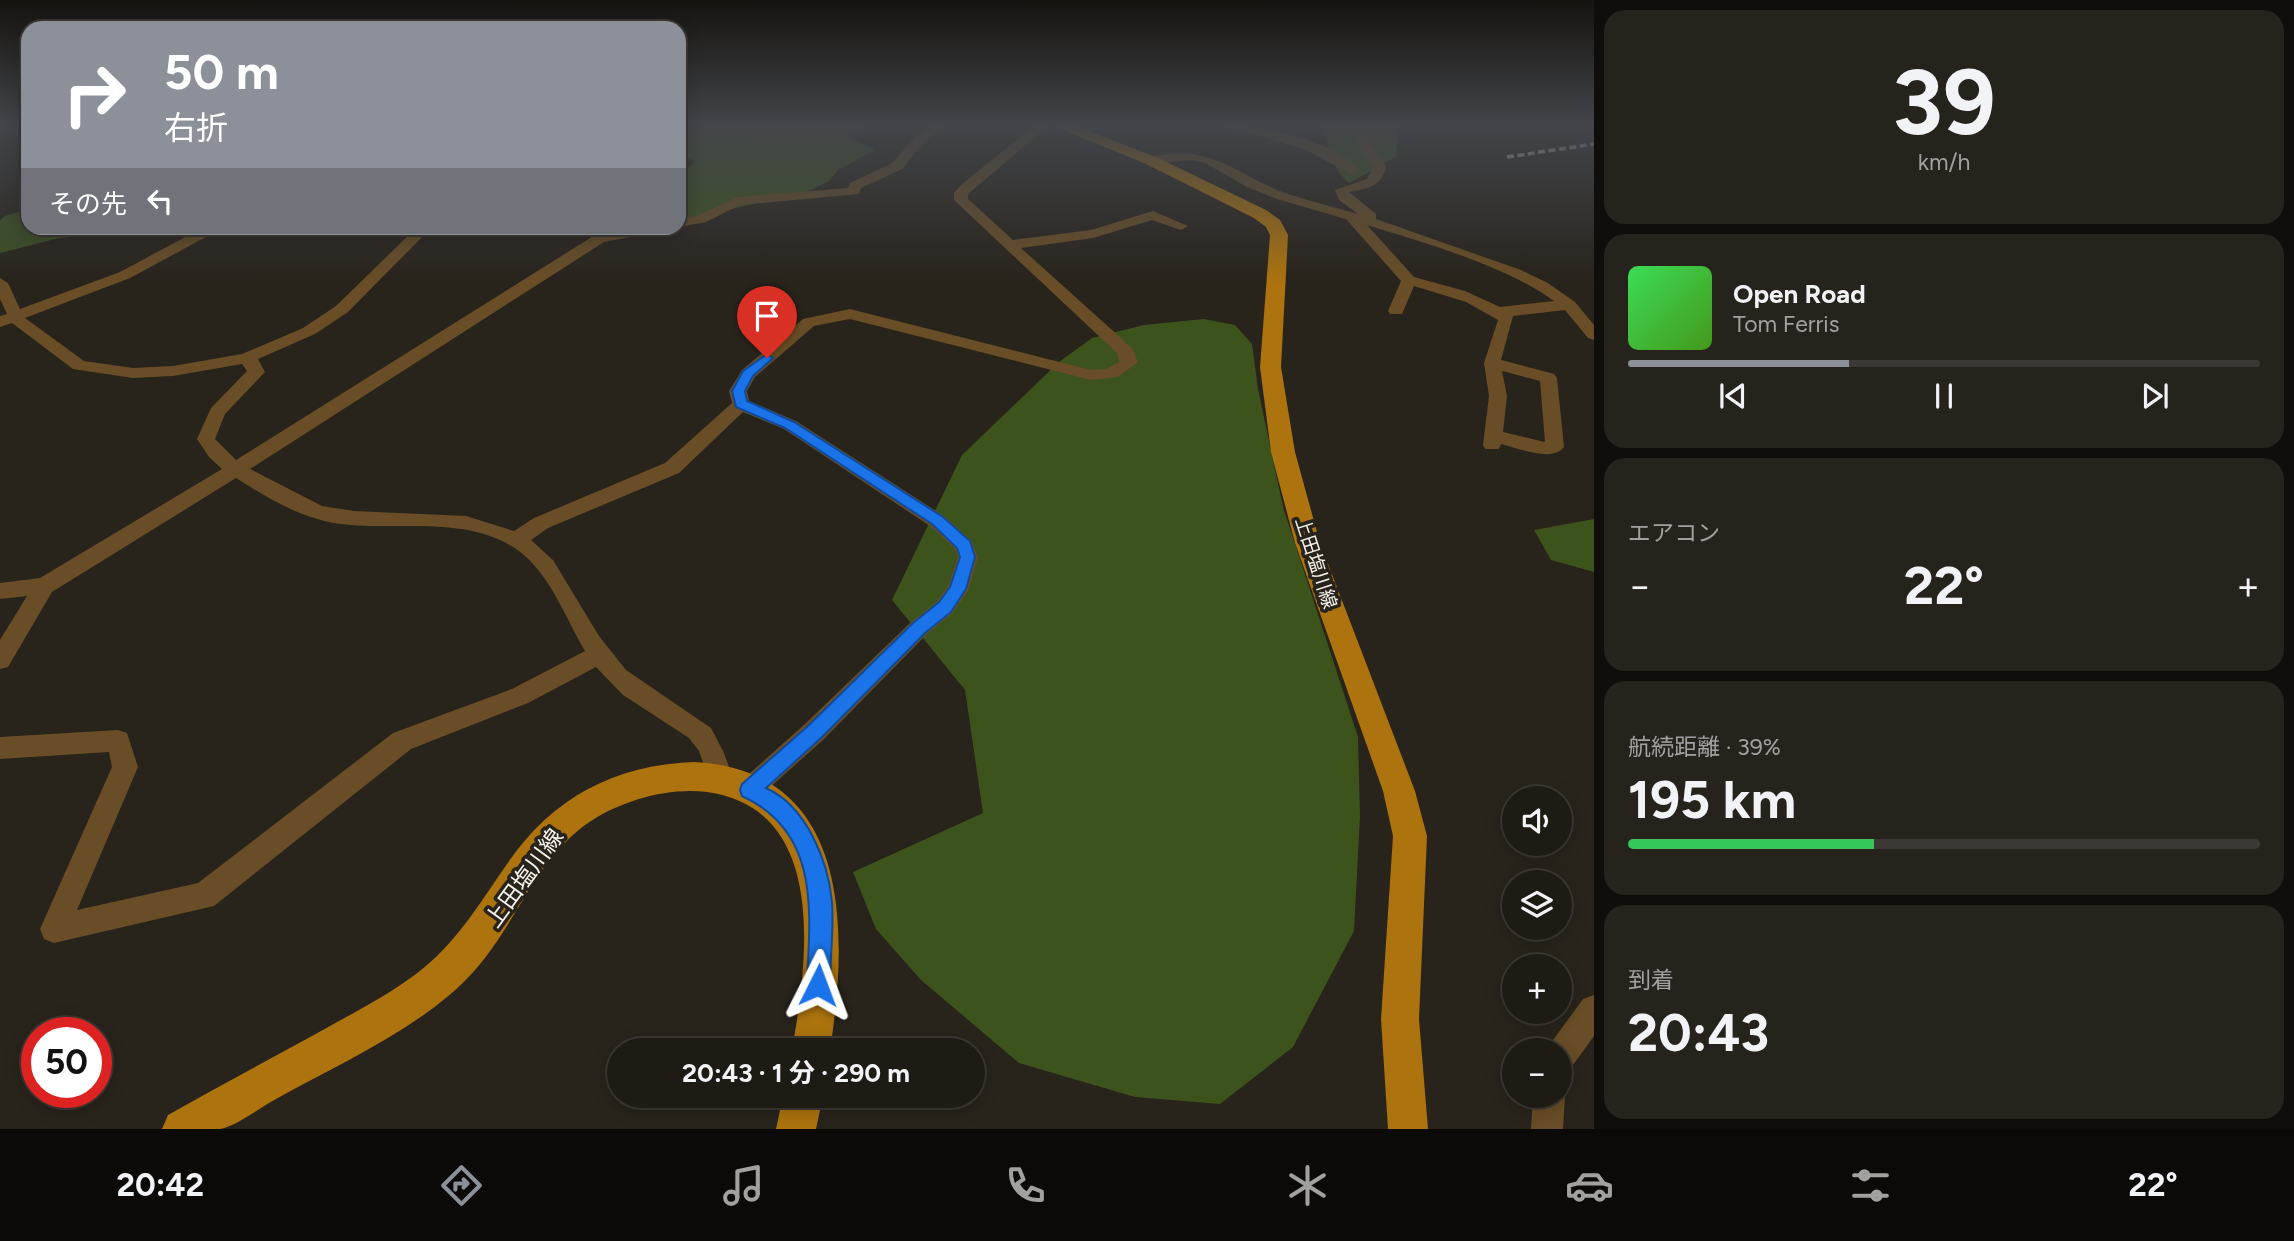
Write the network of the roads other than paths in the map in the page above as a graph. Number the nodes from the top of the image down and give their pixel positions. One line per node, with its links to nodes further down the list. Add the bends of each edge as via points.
1 (872, 178): 7 (street, via 854,191 737,201)
2 (979, 178): 13 (street, via 961,193 961,200)
3 (1186, 178): 39 (main road, 上田塩川線, via 1260,214 1274,224 1279,235 1271,354 1278,427 1290,484 1327,600 1407,814 1410,836 1398,1004)
4 (1241, 178): 6 (street, via 1282,196)
5 (1378, 178): 8 (street, via 1342,190 1344,197)
6 (1350, 216): 8 (street); 14 (street)
7 (686, 222)
8 (1381, 225): 16 (street, via 1516,273)
9 (1181, 226): 13 (street, via 1153,215 1093,234)
10 (199, 235): 19 (street, via 125,275)
11 (417, 235): 21 (street, via 334,314 298,337)
12 (617, 235): 24 (street, via 600,238)
13 (1009, 245): 23 (street, via 1126,352 1130,362 1108,376 1091,375 850,314 805,326 748,374 738,391)
14 (1409, 280): 17 (street); 18 (street, via 1460,293)
15 (0, 283): 19 (street)
16 (1569, 305): 18 (street); 20 (street)
17 (1396, 311)
18 (1498, 312): 22 (street, via 1506,317)
19 (8, 320): 21 (street, via 79,365 133,373)
20 (1594, 335)
21 (246, 358): 24 (street, via 256,372 217,412 206,439 212,451)
22 (1492, 363): 22 (street, via 1548,378 1555,447 1494,440 1498,396)
23 (741, 404): 25 (street, via 672,468 541,523); 31 (street, via 790,425 937,520 964,545 968,557 958,589 945,607 814,732)
24 (235, 470): 25 (street, via 299,507 330,515 364,520 448,519); 26 (street)
25 (515, 540): 28 (street, via 547,566)
26 (44, 586): 27 (street); 29 (street)
27 (0, 591)
28 (598, 655): 30 (street, via 520,696 402,741 204,896 54,929 125,767 118,741); 31 (street, via 630,686 698,730)
29 (0, 660)
30 (0, 748)
31 (735, 784): 33 (main road, 上田塩川線, via 769,799 791,820 810,855 821,901); 37 (main road, 上田塩川線, via 694,775 627,788 567,819 536,853 482,936 443,976 390,1014)
32 (1594, 1010): 34 (street)
33 (812, 1038)
34 (1572, 1040)
35 (800, 1108): 38 (main road)
36 (1549, 1108): 40 (street)
37 (182, 1129)
38 (796, 1129)
39 (1408, 1129)
40 (1548, 1129)

